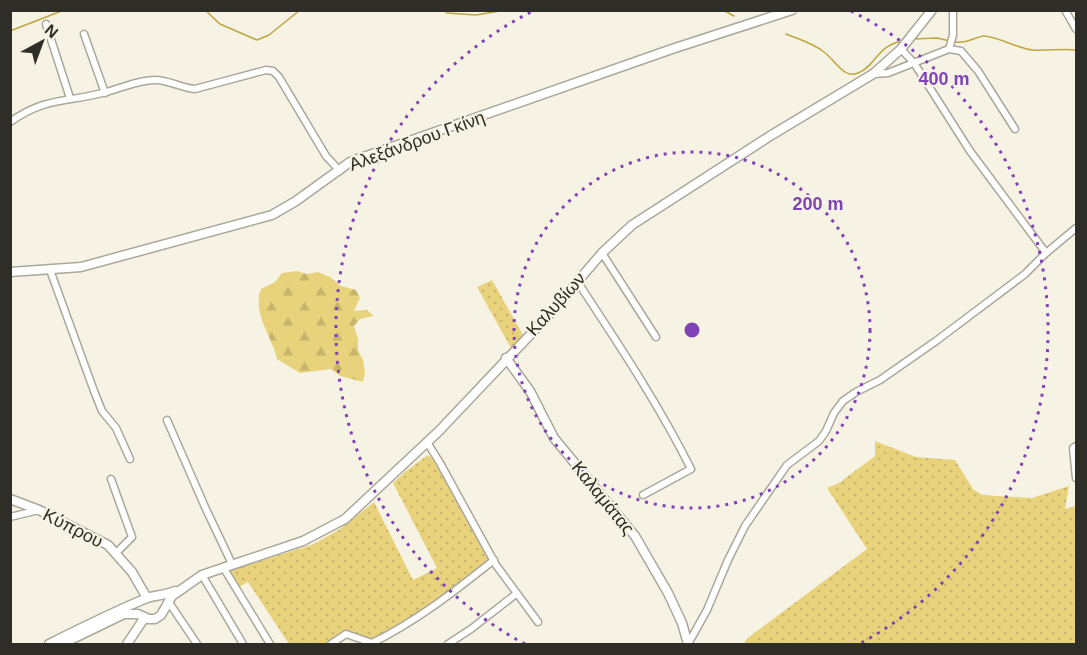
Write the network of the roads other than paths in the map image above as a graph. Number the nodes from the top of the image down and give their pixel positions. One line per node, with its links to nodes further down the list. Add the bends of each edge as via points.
1 (792, 10): 16 (street, Αλεξάνδρου Γκίνη, via 358,159)
2 (932, 10): 9 (street, Καλυβίων)
3 (953, 10): 8 (street)
4 (1065, 10): 6 (street)
5 (46, 24): 13 (street)
6 (1077, 29)
7 (84, 34): 12 (street)
8 (950, 46): 10 (street); 15 (street, via 961,51 978,71)
9 (903, 47): 10 (street); 11 (street, Καλυβίων)
10 (914, 63): 11 (street); 19 (street, via 970,151)
11 (873, 74): 18 (street, Καλυβίων, via 632,225)
12 (105, 93): 13 (street); 16 (street, via 153,80 195,89 273,71 326,156)
13 (70, 98): 14 (street, via 38,105)
14 (10, 122)
15 (1015, 129)
16 (340, 171): 20 (street, Αλεξάνδρου Γκίνη, via 272,215 81,267)
17 (1077, 228): 19 (street)
18 (602, 253): 22 (street, Καλυβίων); 23 (street)
19 (1046, 253): 56 (street, via 1025,274 944,335 843,401 819,441 787,465 745,526)
20 (50, 270): 21 (street, Αλεξάνδρου Γκίνη); 28 (street, via 93,392)
21 (10, 272)
22 (577, 281): 24 (street, Καλυβίων); 31 (street, via 640,378 691,469)
23 (656, 338)
24 (506, 358): 26 (street, Καλυβίων); 56 (street, Καλαμάτας, via 530,391 554,438 635,536 668,593)
25 (167, 420): 37 (street)
26 (427, 442): 36 (street); 37 (street, Καλυβίων, via 345,519 303,541)
27 (1077, 446): 29 (street, via 1073,448)
28 (130, 459)
29 (1076, 478)
30 (111, 479): 35 (street, via 132,537)
31 (643, 495)
32 (10, 499): 33 (street, Κύπρου)
33 (39, 510): 34 (street); 35 (street, Κύπρου, via 98,539)
34 (10, 517)
35 (116, 553): 42 (street, Κύπρου)
36 (494, 560): 41 (street); 47 (street, via 450,596)
37 (232, 564): 38 (street, Καλυβίων)
38 (223, 567): 39 (street, Καλυβίων); 53 (street)
39 (202, 575): 40 (street, Καλυβίων); 52 (street)
40 (181, 589): 42 (street, Καλυβίων); 43 (street, Καλυβίων)
41 (516, 594): 46 (street); 55 (street)
42 (147, 599): 44 (street, via 155,598); 45 (street, via 141,607); 48 (street, Καλυβίων)
43 (168, 601): 44 (street, Καλυβίων); 51 (street)
44 (162, 611): 45 (street, via 155,619)
45 (144, 616): 49 (street, via 124,614); 50 (street)
46 (538, 622)
47 (373, 644): 54 (street, via 346,634)
48 (49, 645)
49 (62, 645)
50 (127, 645)
51 (197, 645)
52 (243, 645)
53 (270, 645)
54 (331, 645)
55 (448, 645)
56 (688, 645)

